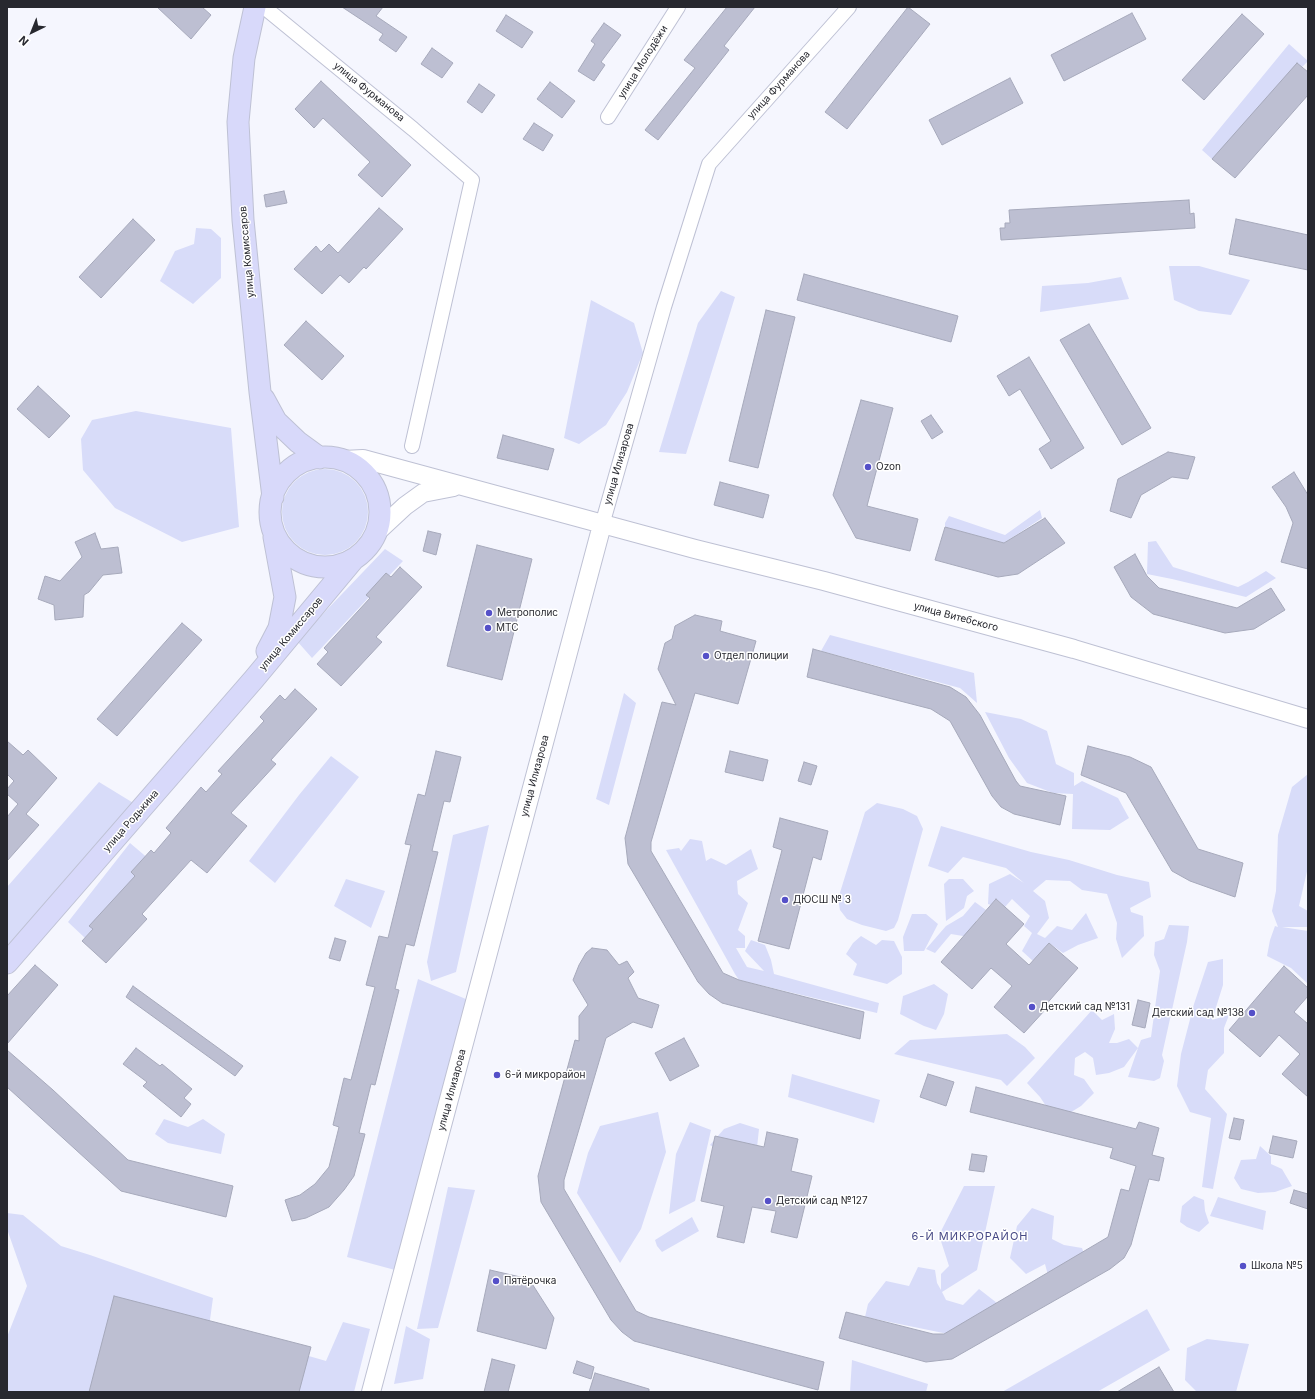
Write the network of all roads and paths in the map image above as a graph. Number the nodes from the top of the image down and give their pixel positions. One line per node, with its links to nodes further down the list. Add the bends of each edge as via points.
1 (255, 7): 7 (main road, улица Комиссаров, via 244,58 238,122 243,220)
2 (264, 7): 8 (street, улица Фурманова, via 472,180)
3 (678, 7): 5 (street, улица Молодёжи)
4 (849, 7): 6 (street, улица Фурманова)
5 (608, 117)
6 (709, 164): 13 (street, улица Илизарова, via 664,307)
7 (260, 392): 9 (main road, via 276,421); 12 (main road, улица Комиссаров)
8 (412, 446)
9 (320, 458): 10 (main road); 12 (main road, via 304,462 290,470 279,482)
10 (343, 460): 11 (street, улица Витебского, via 362,459); 15 (main road, via 371,481 378,497 380,515)
11 (459, 486): 13 (street, улица Витебского); 15 (street, via 423,493)
12 (272, 497): 14 (main road, via 270,513)
13 (602, 525): 18 (street, улица Витебского, via 1048,642); 20 (street, улица Илизарова)
14 (273, 528): 16 (main road, via 280,543 291,555 305,564 338,566); 17 (main road, улица Комиссаров, via 285,597 279,628)
15 (377, 532): 16 (main road, via 365,550)
16 (353, 560): 17 (main road, улица Комиссаров)
17 (254, 679): 19 (main road, улица Родькина)
18 (1308, 720)
19 (7, 963)
20 (371, 1392)

